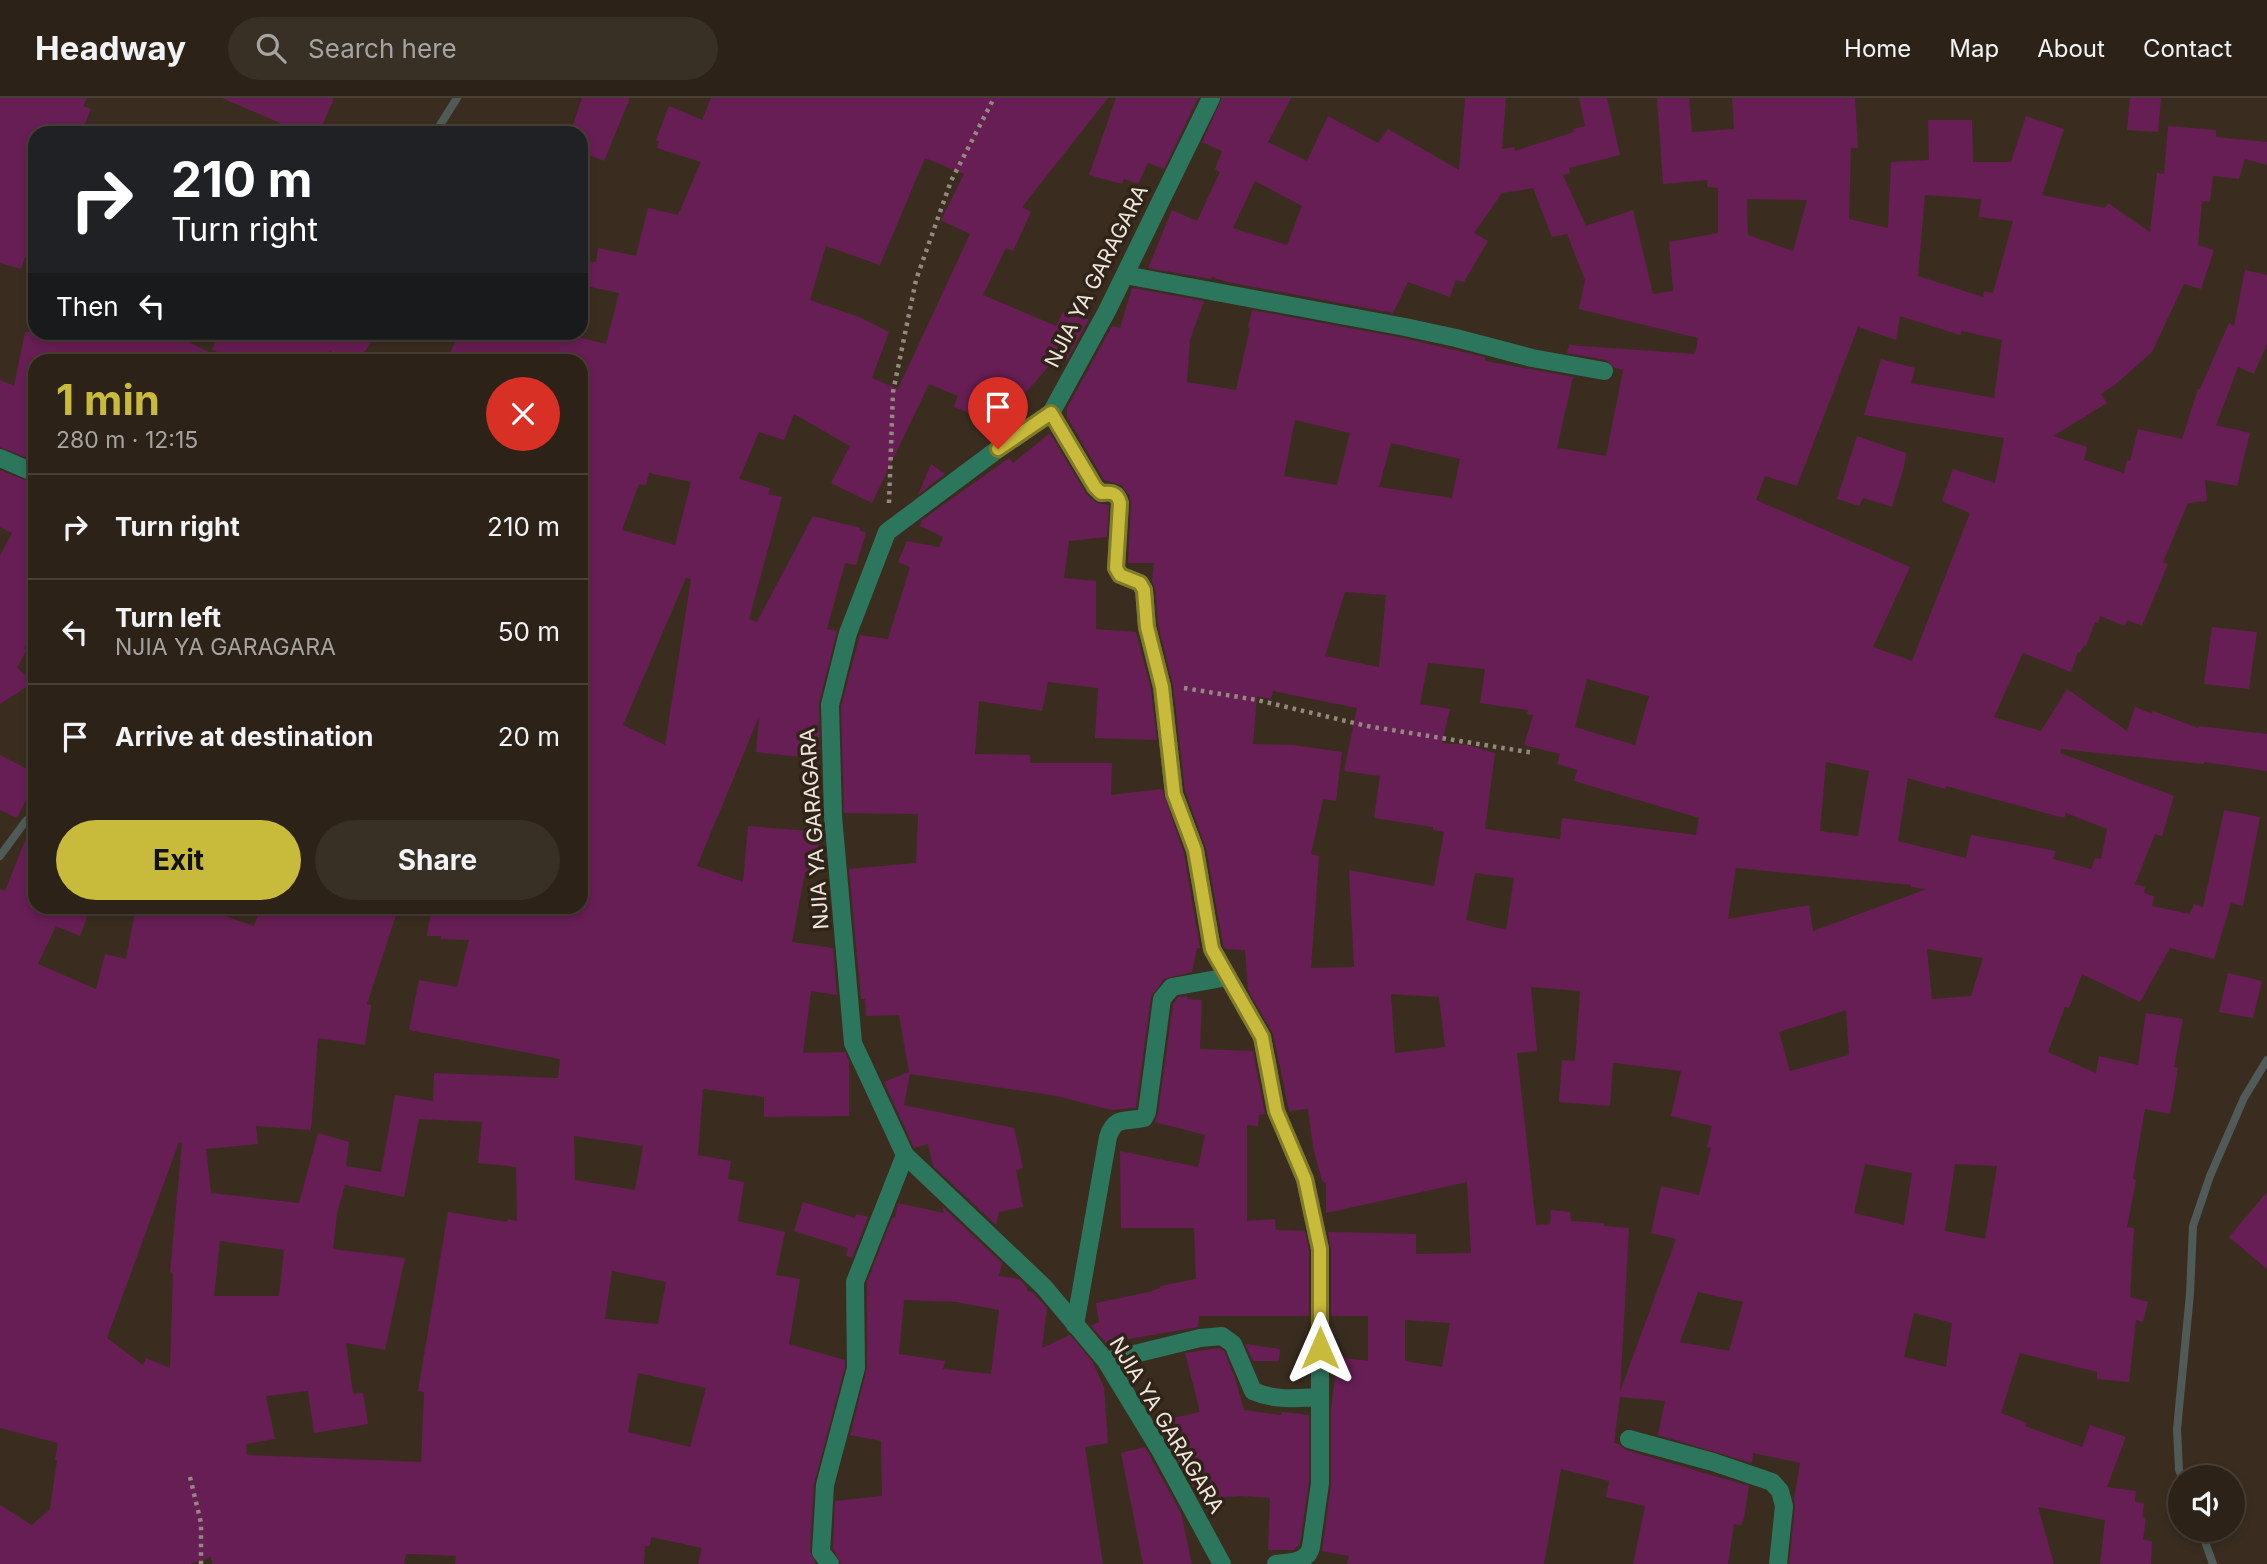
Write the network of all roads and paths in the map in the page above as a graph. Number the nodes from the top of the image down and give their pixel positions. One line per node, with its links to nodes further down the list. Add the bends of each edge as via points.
1 (995, 98): 8 (path, via 951,181 916,280 893,392)
2 (1211, 98): 3 (street, NJIA YA GARAGARA)
3 (1125, 275): 4 (street, via 1418,330); 5 (street, NJIA YA GARAGARA)
4 (1604, 371)
5 (1051, 413): 8 (street, NJIA YA GARAGARA); 9 (street, via 1095,487 1118,496 1116,568 1144,590 1147,627)
6 (0, 458): 7 (street)
7 (28, 470)
8 (887, 532): 12 (street, NJIA YA GARAGARA, via 848,634 830,705 830,733 853,1043)
9 (1162, 687): 10 (path, via 1230,695 1367,726); 11 (street, via 1174,794 1195,850 1212,949)
10 (1534, 753)
11 (1228, 977): 13 (street, via 1172,987 1163,999 1147,1112 1143,1118 1119,1121 1108,1137); 15 (street, via 1262,1037 1276,1111 1305,1179 1320,1249)
12 (905, 1155): 13 (street, NJIA YA GARAGARA, via 1044,1287); 19 (street, via 855,1282 856,1367 825,1485 821,1552)
13 (1075, 1325): 14 (street, NJIA YA GARAGARA)
14 (1106, 1361): 15 (street, via 1222,1336 1233,1344 1254,1391 1277,1398); 20 (street, NJIA YA GARAGARA)
15 (1320, 1397): 21 (street, via 1320,1483 1310,1554)
16 (1629, 1439): 22 (street, via 1772,1482 1784,1506)
17 (190, 1477): 18 (path, via 201,1523)
18 (201, 1564)
19 (830, 1564)
20 (1222, 1564)
21 (1276, 1564)
22 (1778, 1564)

